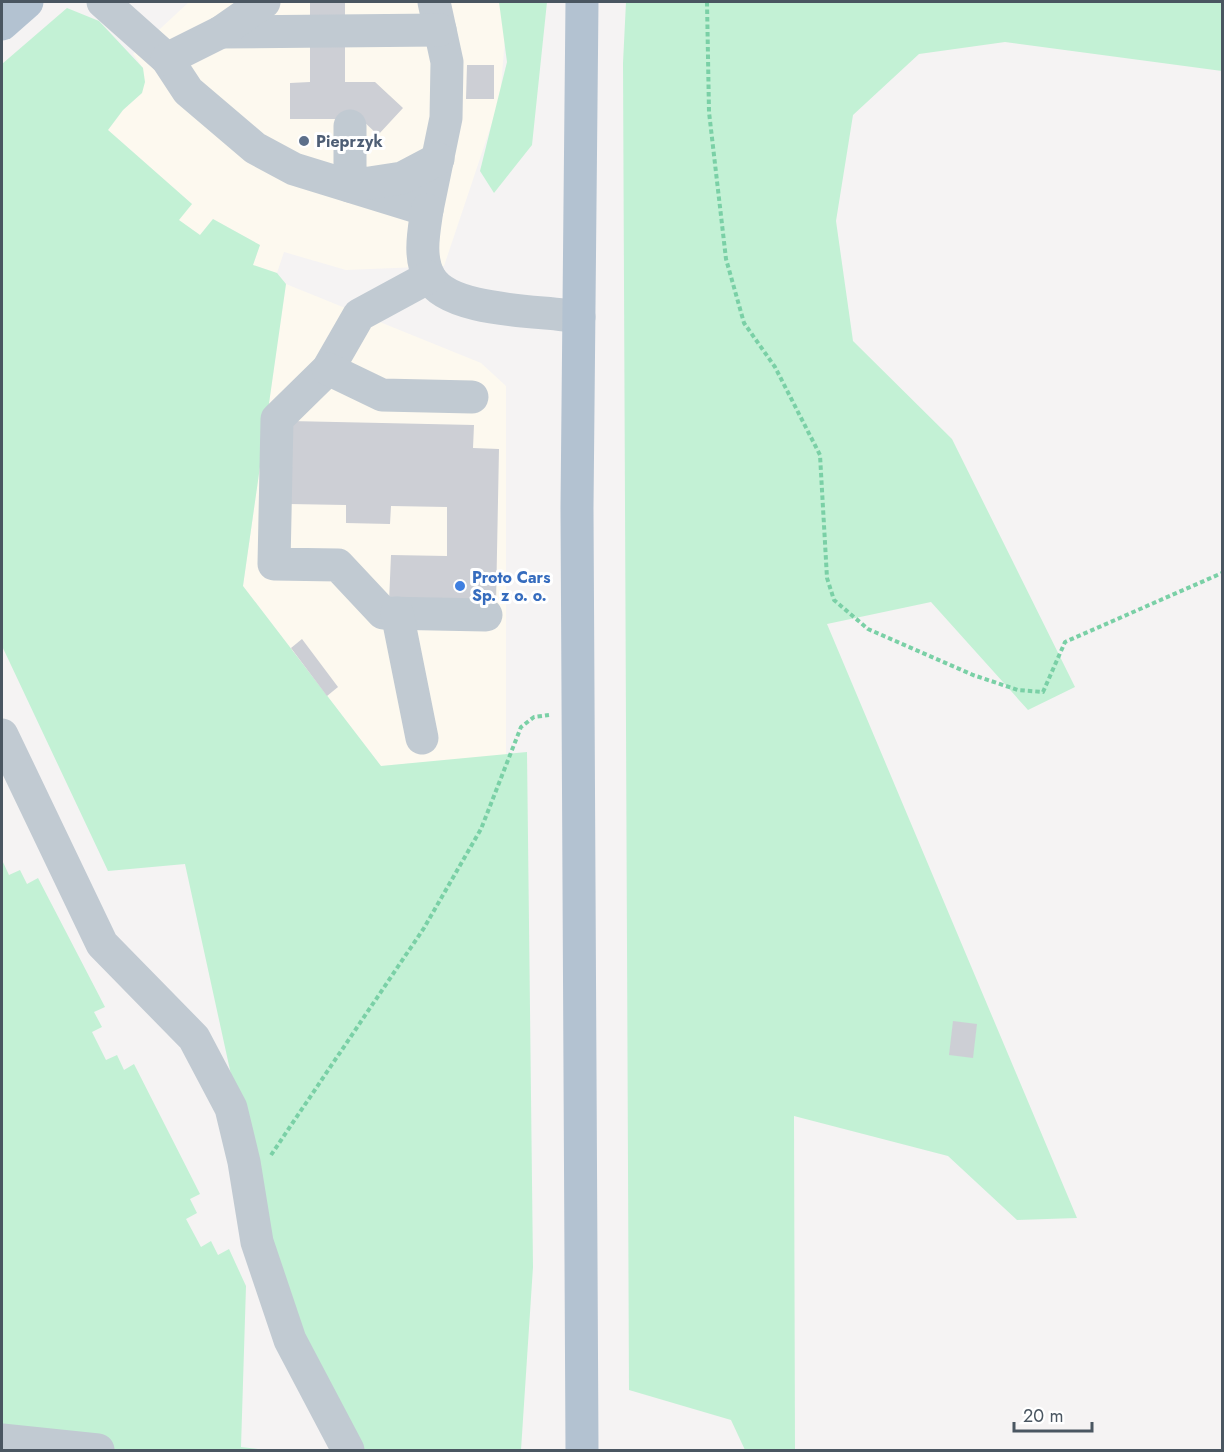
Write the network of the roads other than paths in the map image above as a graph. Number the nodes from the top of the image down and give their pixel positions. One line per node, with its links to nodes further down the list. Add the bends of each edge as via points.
1 (27, 2): 6 (main road)
2 (103, 2): 8 (lane)
3 (264, 2): 7 (lane)
4 (582, 2): 14 (main road)
5 (437, 16): 7 (lane); 10 (lane, via 447,62 446,118)
6 (2, 24)
7 (221, 32): 8 (lane)
8 (167, 59): 11 (lane, via 188,91 255,148 294,169)
9 (350, 126): 11 (lane)
10 (438, 159): 11 (lane, via 402,178); 12 (lane)
11 (350, 186): 12 (lane)
12 (427, 210): 13 (lane, via 422,247)
13 (429, 277): 14 (lane, via 440,290 466,303); 15 (lane, via 359,315)
14 (579, 317): 24 (main road)
15 (328, 369): 16 (lane, via 382,395); 17 (lane, via 278,419 274,564 338,565 383,613)
16 (472, 397)
17 (397, 613): 18 (lane); 20 (lane)
18 (486, 615)
19 (2, 735): 23 (lane, via 102,944 194,1038 231,1108 257,1242 290,1340)
20 (422, 738)
21 (2, 1440): 22 (lane)
22 (98, 1450)
23 (348, 1450)
24 (582, 1450)

